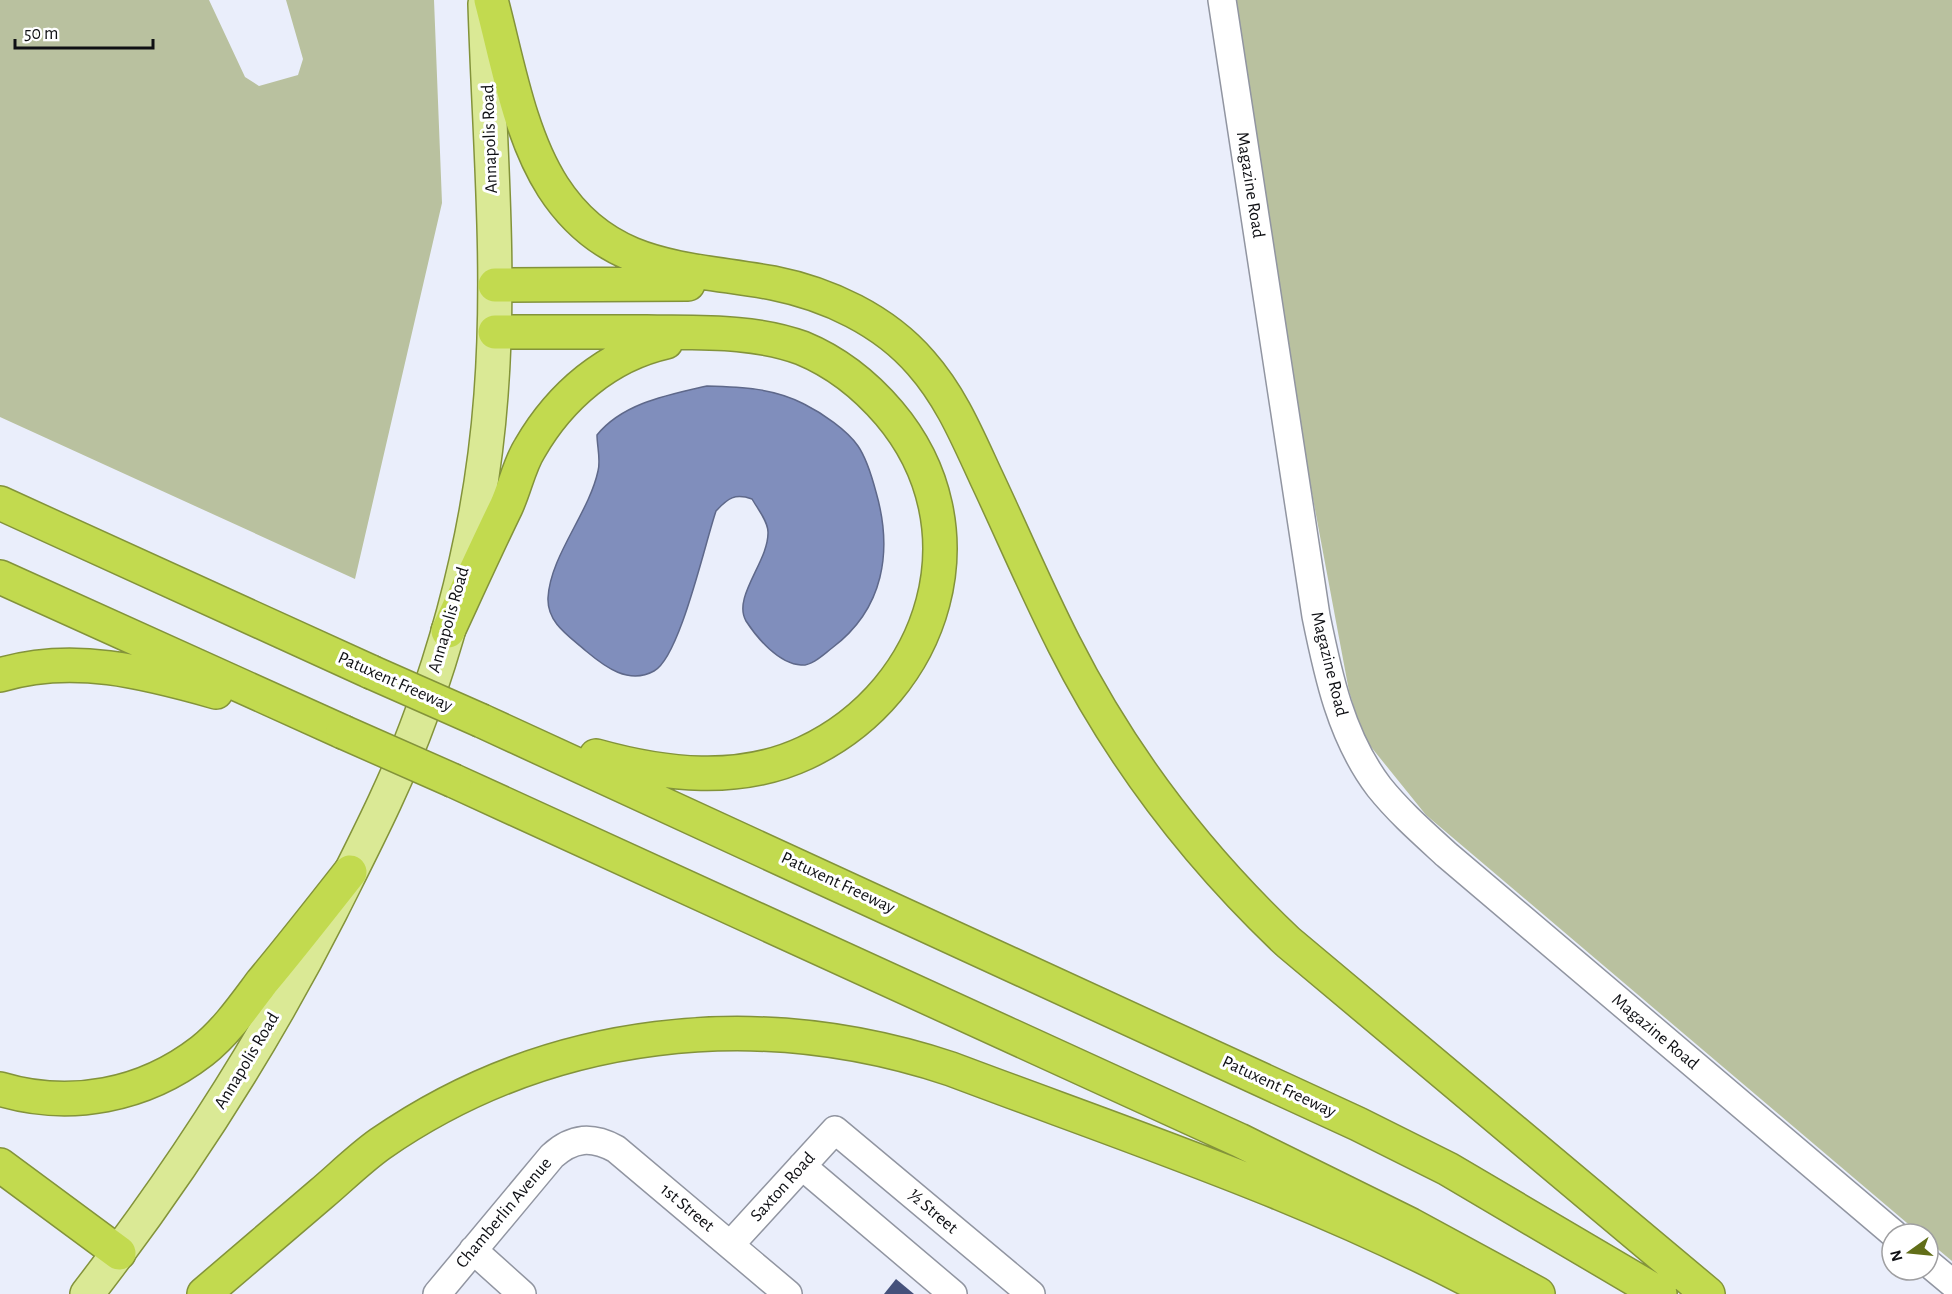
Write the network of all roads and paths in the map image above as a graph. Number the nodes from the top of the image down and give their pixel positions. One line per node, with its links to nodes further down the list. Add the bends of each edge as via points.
1 (484, 0): 5 (main road, Annapolis Road)
2 (491, 0): 4 (highway, via 535,156 575,216 623,251 657,264)
3 (1222, 0): 20 (street, Magazine Road, via 1316,616 1340,715 1358,752 1378,786 1447,855)
4 (774, 283): 5 (highway); 36 (highway, via 852,309 891,334 941,387 960,418 1064,644 1095,700 1165,808 1244,901)
5 (495, 285): 6 (main road, Annapolis Road)
6 (495, 332): 7 (highway); 10 (main road, Annapolis Road, via 484,463)
7 (706, 333): 10 (highway, via 643,347 613,361 557,408 529,449); 12 (highway, via 765,338 801,348 857,380 900,426 918,454 930,484 941,549 937,585 924,632 911,658 889,690 839,734 804,754 766,766 699,774 663,771)
8 (0, 503): 12 (highway, Patuxent Freeway, bridge)
9 (0, 577): 13 (highway)
10 (448, 631): 14 (main road, Annapolis Road, via 421,716)
11 (0, 675): 13 (highway, via 57,664 106,667 162,677)
12 (495, 727): 35 (highway, Patuxent Freeway, via 1358,1124 1448,1169)
13 (335, 728): 34 (highway, bridge, via 1239,1140)
14 (350, 872): 15 (highway, via 230,1023 203,1050 171,1071 137,1088 96,1097 53,1099); 23 (main road, Annapolis Road, via 257,1047 194,1148)
15 (0, 1089)
16 (835, 1130): 19 (street, Saxton Road); 32 (street, ½ Street)
17 (578, 1140): 21 (street, 1st Street, via 616,1149); 22 (street, Chamberlin Avenue, via 552,1156)
18 (0, 1165): 23 (highway)
19 (802, 1166): 21 (street, Saxton Road); 31 (street)
20 (1880, 1222)
21 (730, 1245): 30 (street, 1st Street)
22 (473, 1250): 28 (street, Chamberlin Avenue); 29 (street)
23 (119, 1253): 26 (main road, Annapolis Road)
24 (1940, 1273): 25 (street)
25 (1952, 1283)
26 (87, 1294)
27 (204, 1294): 33 (highway, via 379,1145 470,1093 574,1054 686,1034 735,1032 845,1041 900,1052 951,1069 1310,1205)
28 (437, 1294)
29 (522, 1294)
30 (788, 1294)
31 (952, 1294)
32 (1031, 1294)
33 (1495, 1294)
34 (1538, 1294)
35 (1660, 1294)
36 (1708, 1294)

